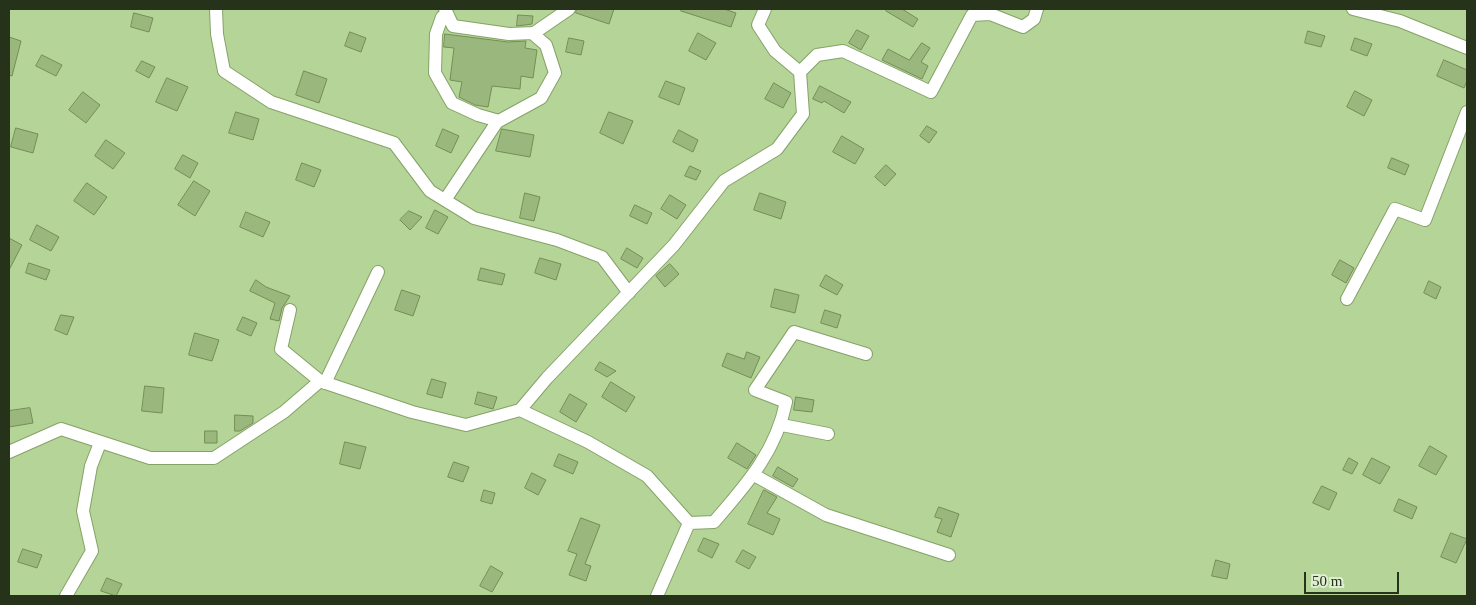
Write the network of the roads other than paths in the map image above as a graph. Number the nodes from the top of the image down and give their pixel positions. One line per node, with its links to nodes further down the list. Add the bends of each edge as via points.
1 (216, 9): 12 (street, via 224,71 271,102 394,143 430,191)
2 (569, 9): 7 (street)
3 (765, 9): 9 (street, via 758,25 775,51)
4 (1037, 9): 9 (street, via 1034,19 1023,28 990,14 972,15 931,92 843,50 817,55)
5 (1353, 9): 8 (street, via 1400,21)
6 (447, 12): 7 (street, via 453,26 508,34); 11 (street, via 436,34 435,73 452,103)
7 (532, 33): 11 (street, via 546,45 556,73 541,98)
8 (1467, 48)
9 (800, 72): 14 (street, via 803,114 776,149 724,181 674,245)
10 (1467, 112): 15 (street, via 1425,220 1395,209)
11 (499, 122): 12 (street)
12 (445, 200): 14 (street, via 474,218 557,240 602,257)
13 (378, 272): 18 (street)
14 (629, 293): 19 (street)
15 (1347, 299)
16 (290, 310): 18 (street, via 281,349)
17 (866, 354): 20 (street, via 794,332 755,390 786,402)
18 (323, 382): 19 (street, via 412,412 466,425); 22 (street, via 214,458 150,458)
19 (520, 410): 25 (street, via 588,442 647,476)
20 (782, 425): 21 (street); 24 (street)
21 (828, 434)
22 (100, 443): 23 (street, via 61,429); 27 (street, via 91,466 83,511 92,551)
23 (9, 452)
24 (754, 476): 25 (street, via 714,522); 26 (street, via 826,515)
25 (689, 524): 28 (street)
26 (949, 555)
27 (66, 596)
28 (657, 596)

